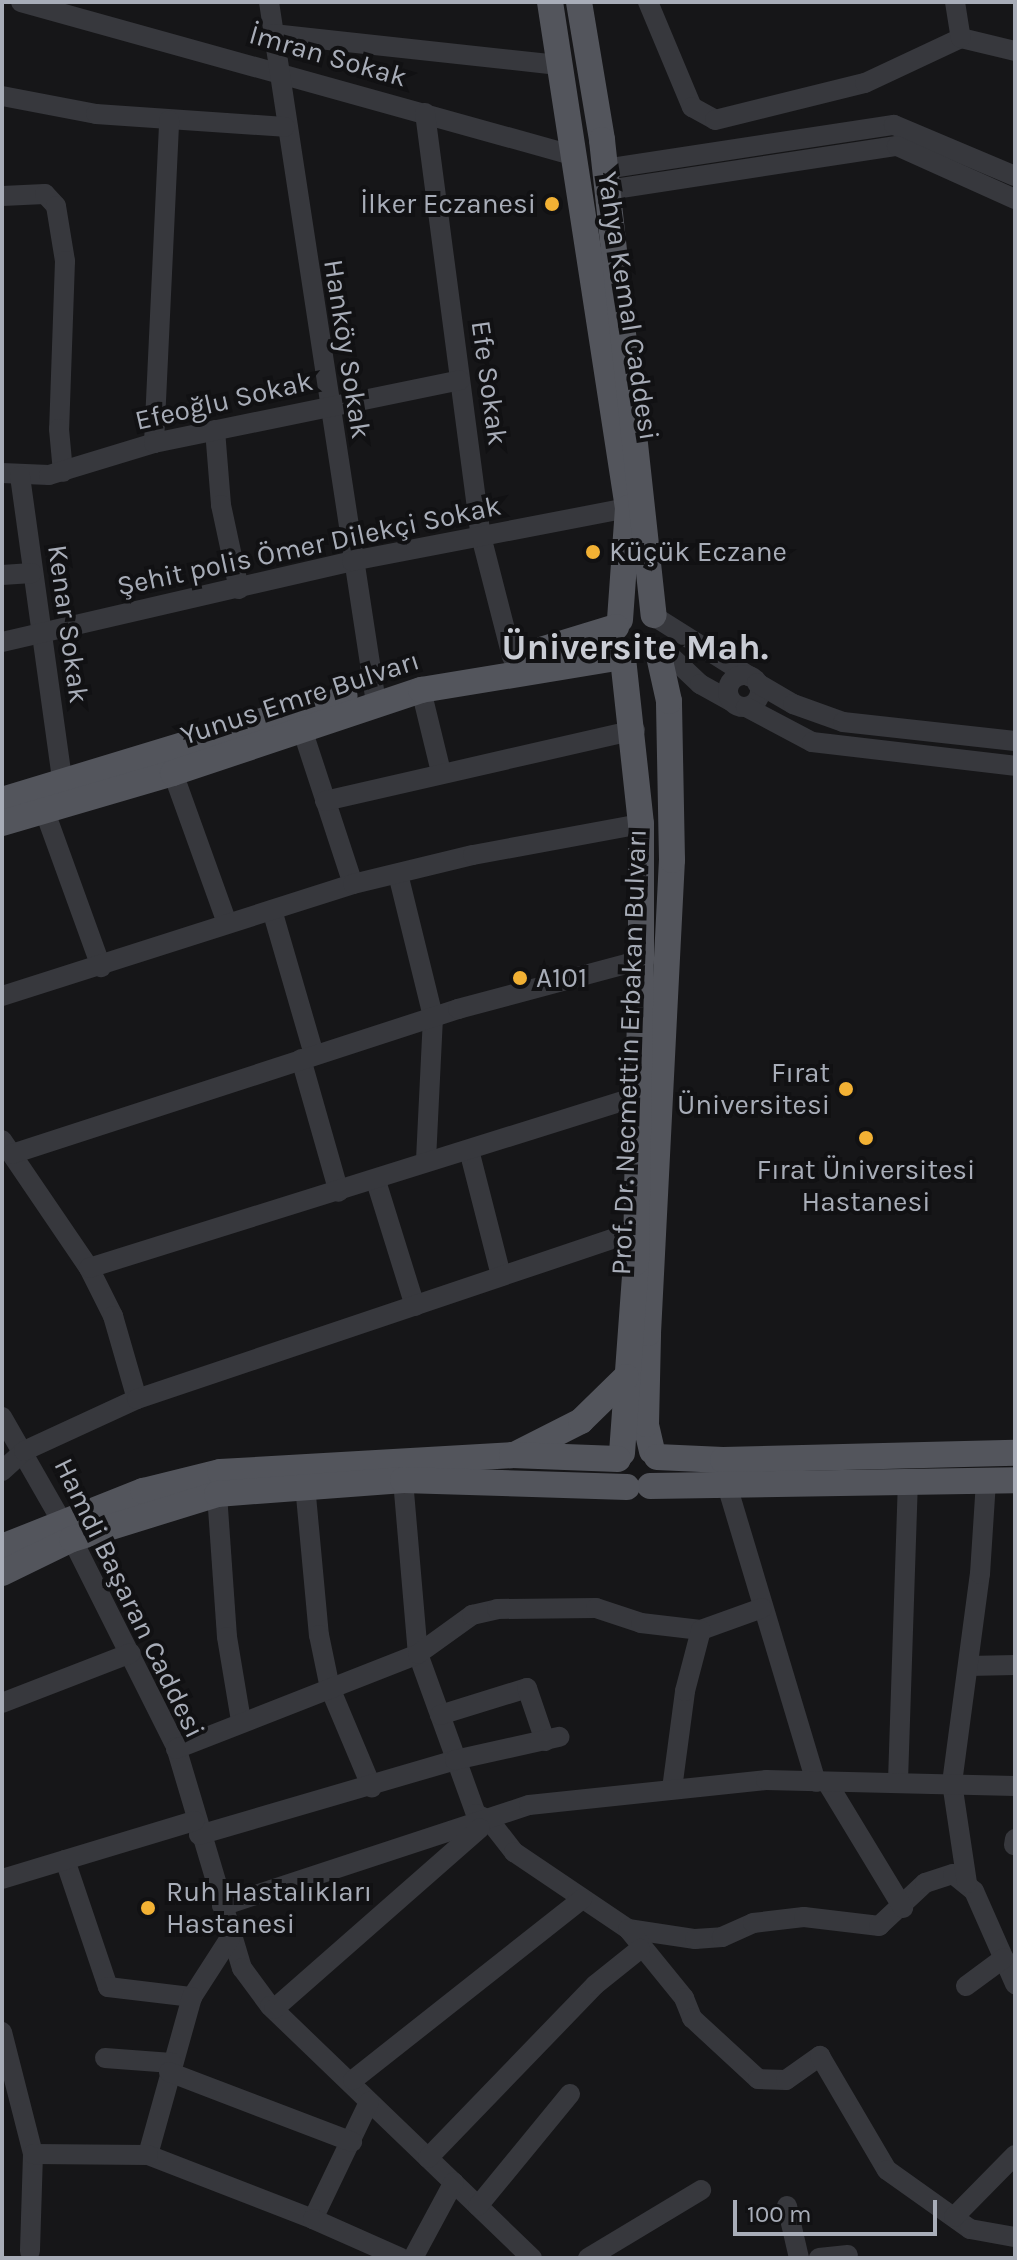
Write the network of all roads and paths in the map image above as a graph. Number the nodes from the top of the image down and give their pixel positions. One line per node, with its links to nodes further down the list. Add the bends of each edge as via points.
1 (21, 2): 11 (street, İmran Sokak)
2 (269, 2): 7 (street, Hanköy Sokak)
3 (550, 2): 10 (main road, Yahya Kemal Caddesi)
4 (579, 2): 18 (main road, Yahya Kemal Caddesi)
5 (648, 2): 8 (street, via 692,107 715,120 853,87)
6 (955, 2): 8 (street)
7 (273, 34): 10 (street); 11 (street, Hanköy Sokak)
8 (961, 38): 9 (street)
9 (1015, 51)
10 (558, 65): 16 (main road, Yahya Kemal Caddesi)
11 (278, 71): 13 (street, İmran Sokak); 15 (street, Hanköy Sokak)
12 (2, 96): 14 (street, via 96,114)
13 (425, 113): 16 (street, İmran Sokak); 21 (street, Efe Sokak)
14 (169, 120): 15 (street); 24 (street)
15 (285, 127): 22 (street, Hanköy Sokak)
16 (572, 155): 27 (main road, Yahya Kemal Caddesi)
17 (1015, 176): 18 (street, via 894,125)
18 (606, 179): 20 (street, via 897,146); 33 (main road, Yahya Kemal Caddesi)
19 (2, 196): 25 (street, via 45,194 56,206 65,261 59,429)
20 (1015, 199)
21 (460, 380): 22 (street, Efeoğlu Sokak); 28 (street, Efe Sokak)
22 (327, 407): 23 (street, Efeoğlu Sokak); 29 (street, Hanköy Sokak)
23 (215, 430): 24 (street, Efeoğlu Sokak); 32 (street, via 221,505)
24 (154, 443): 25 (street, Efeoğlu Sokak)
25 (63, 472): 26 (street, Efeoğlu Sokak)
26 (11, 475): 30 (street, Kenar Sokak)
27 (628, 508): 28 (street, Şehit polis Ömer Dilekçi Sokak); 34 (main road, Yahya Kemal Caddesi)
28 (481, 536): 29 (street, Şehit polis Ömer Dilekçi Sokak); 38 (street, Efe Sokak)
29 (352, 561): 32 (street, Şehit polis Ömer Dilekçi Sokak); 42 (street, Hanköy Sokak)
30 (32, 573): 31 (street); 35 (street, Kenar Sokak)
31 (2, 575)
32 (239, 589): 35 (street, Şehit polis Ömer Dilekçi Sokak)
33 (657, 618): 34 (main road, via 640,611); 37 (main road, via 666,635); 40 (street)
34 (618, 624): 38 (main road, Yunus Emre Bulvarı); 39 (main road, via 614,644)
35 (40, 632): 36 (street, Şehit polis Ömer Dilekçi Sokak); 52 (street, Kenar Sokak)
36 (2, 642)
37 (661, 653): 39 (main road, via 646,664); 43 (street, via 700,684); 82 (main road, Prof. Dr. Necmettin Erbakan Bulvarı, via 669,701 672,860 648,1333 646,1424)
38 (512, 657): 42 (main road, Yunus Emre Bulvarı)
39 (623, 657): 41 (main road, Yunus Emre Bulvarı); 45 (main road, Prof. Dr. Necmettin Erbakan Bulvarı)
40 (753, 680): 43 (street, via 758,698); 46 (street, via 815,713)
41 (421, 690): 42 (main road, Yunus Emre Bulvarı); 50 (street)
42 (375, 695): 44 (main road, Yunus Emre Bulvarı); 52 (main road, Yunus Emre Bulvarı)
43 (738, 704): 48 (street, via 812,742)
44 (302, 729): 51 (main road, Yunus Emre Bulvarı); 54 (street)
45 (635, 730): 50 (street); 57 (main road, Prof. Dr. Necmettin Erbakan Bulvarı)
46 (878, 730): 47 (street); 48 (street)
47 (1015, 741)
48 (876, 752): 49 (street)
49 (1015, 766)
50 (441, 772): 54 (street)
51 (173, 773): 55 (main road, Yunus Emre Bulvarı); 61 (street)
52 (62, 780): 53 (main road, Yunus Emre Bulvarı)
53 (2, 800)
54 (325, 801): 59 (street)
55 (45, 812): 56 (main road, Yunus Emre Bulvarı); 63 (street)
56 (2, 823)
57 (641, 824): 58 (street); 62 (main road, Prof. Dr. Necmettin Erbakan Bulvarı)
58 (398, 874): 59 (street); 65 (street)
59 (353, 884): 60 (street)
60 (272, 910): 61 (street); 66 (street)
61 (227, 923): 63 (street)
62 (641, 960): 65 (street); 67 (main road, Prof. Dr. Necmettin Erbakan Bulvarı)
63 (101, 967): 64 (street)
64 (2, 996)
65 (433, 1017): 66 (street); 70 (street)
66 (307, 1057): 68 (street); 72 (street)
67 (639, 1096): 69 (street); 73 (main road, Prof. Dr. Necmettin Erbakan Bulvarı)
68 (7, 1147): 74 (street)
69 (469, 1150): 70 (street); 75 (street)
70 (426, 1161): 71 (street)
71 (376, 1181): 72 (street); 76 (street)
72 (339, 1192): 74 (street)
73 (636, 1231): 75 (street); 77 (main road, Prof. Dr. Necmettin Erbakan Bulvarı)
74 (89, 1268): 78 (street, via 113,1316)
75 (501, 1276): 76 (street)
76 (415, 1306): 78 (street)
77 (626, 1377): 83 (main road, via 581,1421); 84 (main road, Prof. Dr. Necmettin Erbakan Bulvarı)
78 (137, 1399): 80 (street)
79 (2, 1418): 80 (street, Hamdi Başaran Caddesi)
80 (24, 1451): 85 (street); 94 (street, Hamdi Başaran Caddesi)
81 (1015, 1453): 82 (main road)
82 (654, 1454): 84 (main road, via 633,1446); 92 (main road, via 658,1476)
83 (512, 1455): 84 (main road); 94 (main road, via 220,1472 143,1491)
84 (620, 1456): 92 (main road, via 618,1478)
85 (2, 1471)
86 (403, 1480): 91 (main road); 92 (main road); 100 (street)
87 (1015, 1480): 90 (main road)
88 (908, 1481): 89 (main road); 90 (main road); 109 (street)
89 (726, 1482): 92 (main road); 97 (street)
90 (986, 1482): 102 (street)
91 (305, 1485): 93 (main road); 103 (street, via 319,1635)
92 (639, 1486)
93 (217, 1494): 94 (main road); 106 (street, via 227,1637)
94 (67, 1530): 95 (main road); 96 (main road); 99 (street, Hamdi Başaran Caddesi)
95 (2, 1547)
96 (2, 1573)
97 (762, 1608): 98 (street); 110 (street)
98 (701, 1630): 100 (street, via 641,1623 596,1608 497,1609 472,1615); 114 (street, via 685,1691)
99 (131, 1653): 104 (street); 107 (street, Hamdi Başaran Caddesi)
100 (418, 1654): 103 (street); 105 (street)
101 (1015, 1665): 102 (street)
102 (968, 1666): 111 (street)
103 (330, 1688): 106 (street); 113 (street)
104 (2, 1703)
105 (440, 1715): 108 (street); 108 (street, via 527,1688 552,1739)
106 (241, 1721): 107 (street)
107 (176, 1749): 116 (street, Hamdi Başaran Caddesi)
108 (455, 1760): 113 (street); 115 (street, via 476,1814)
109 (898, 1781): 110 (street); 111 (street)
110 (822, 1783): 114 (street); 124 (street)
111 (952, 1783): 112 (street); 121 (street)
112 (1015, 1786)
113 (372, 1788): 116 (street)
114 (672, 1789): 115 (street, via 529,1805)
115 (489, 1820): 122 (street, via 514,1852); 123 (street); 132 (street)
116 (196, 1828): 119 (street); 123 (street, Hamdi Başaran Caddesi)
117 (1015, 1839): 118 (street)
118 (1014, 1845)
119 (65, 1860): 120 (street); 131 (street, via 108,1987)
120 (2, 1879)
121 (967, 1883): 124 (street, via 943,1874 925,1883); 128 (street)
122 (582, 1899): 125 (street); 136 (street)
123 (222, 1906): 126 (street, Hamdi Başaran Caddesi)
124 (903, 1908): 125 (street, via 879,1926 804,1917 753,1923 722,1937 695,1939)
125 (628, 1929): 127 (street)
126 (230, 1938): 131 (street); 132 (street, Hamdi Başaran Caddesi, via 242,1968)
127 (640, 1949): 143 (street, via 595,1985); 148 (street, via 684,1998 692,2018 758,2079 786,2080 820,2056 887,2170)
128 (1004, 1958): 129 (street); 130 (street)
129 (1015, 1984)
130 (966, 1986)
131 (192, 1997): 135 (street)
132 (274, 2009): 136 (street, Hamdi Başaran Caddesi)
133 (2, 2032): 140 (street)
134 (105, 2058): 135 (street)
135 (171, 2068): 139 (street); 141 (street)
136 (353, 2080): 138 (street, Hamdi Başaran Caddesi)
137 (570, 2094): 146 (street)
138 (369, 2102): 139 (street); 143 (street, Hamdi Başaran Caddesi)
139 (352, 2142): 149 (street)
140 (33, 2154): 141 (street); 151 (street)
141 (148, 2155): 149 (street)
142 (1015, 2155): 148 (street)
143 (428, 2158): 144 (street, Hamdi Başaran Caddesi)
144 (454, 2182): 146 (street, Hamdi Başaran Caddesi); 154 (street)
145 (701, 2190): 156 (street)
146 (478, 2206): 155 (street, Hamdi Başaran Caddesi)
147 (787, 2206): 157 (street)
148 (954, 2217): 150 (street, via 970,2229)
149 (313, 2219): 153 (street)
150 (1015, 2237)
151 (30, 2251)
152 (848, 2255): 158 (street)
153 (401, 2258)
154 (413, 2258)
155 (532, 2258)
156 (588, 2258)
157 (799, 2258)
158 (819, 2258)

